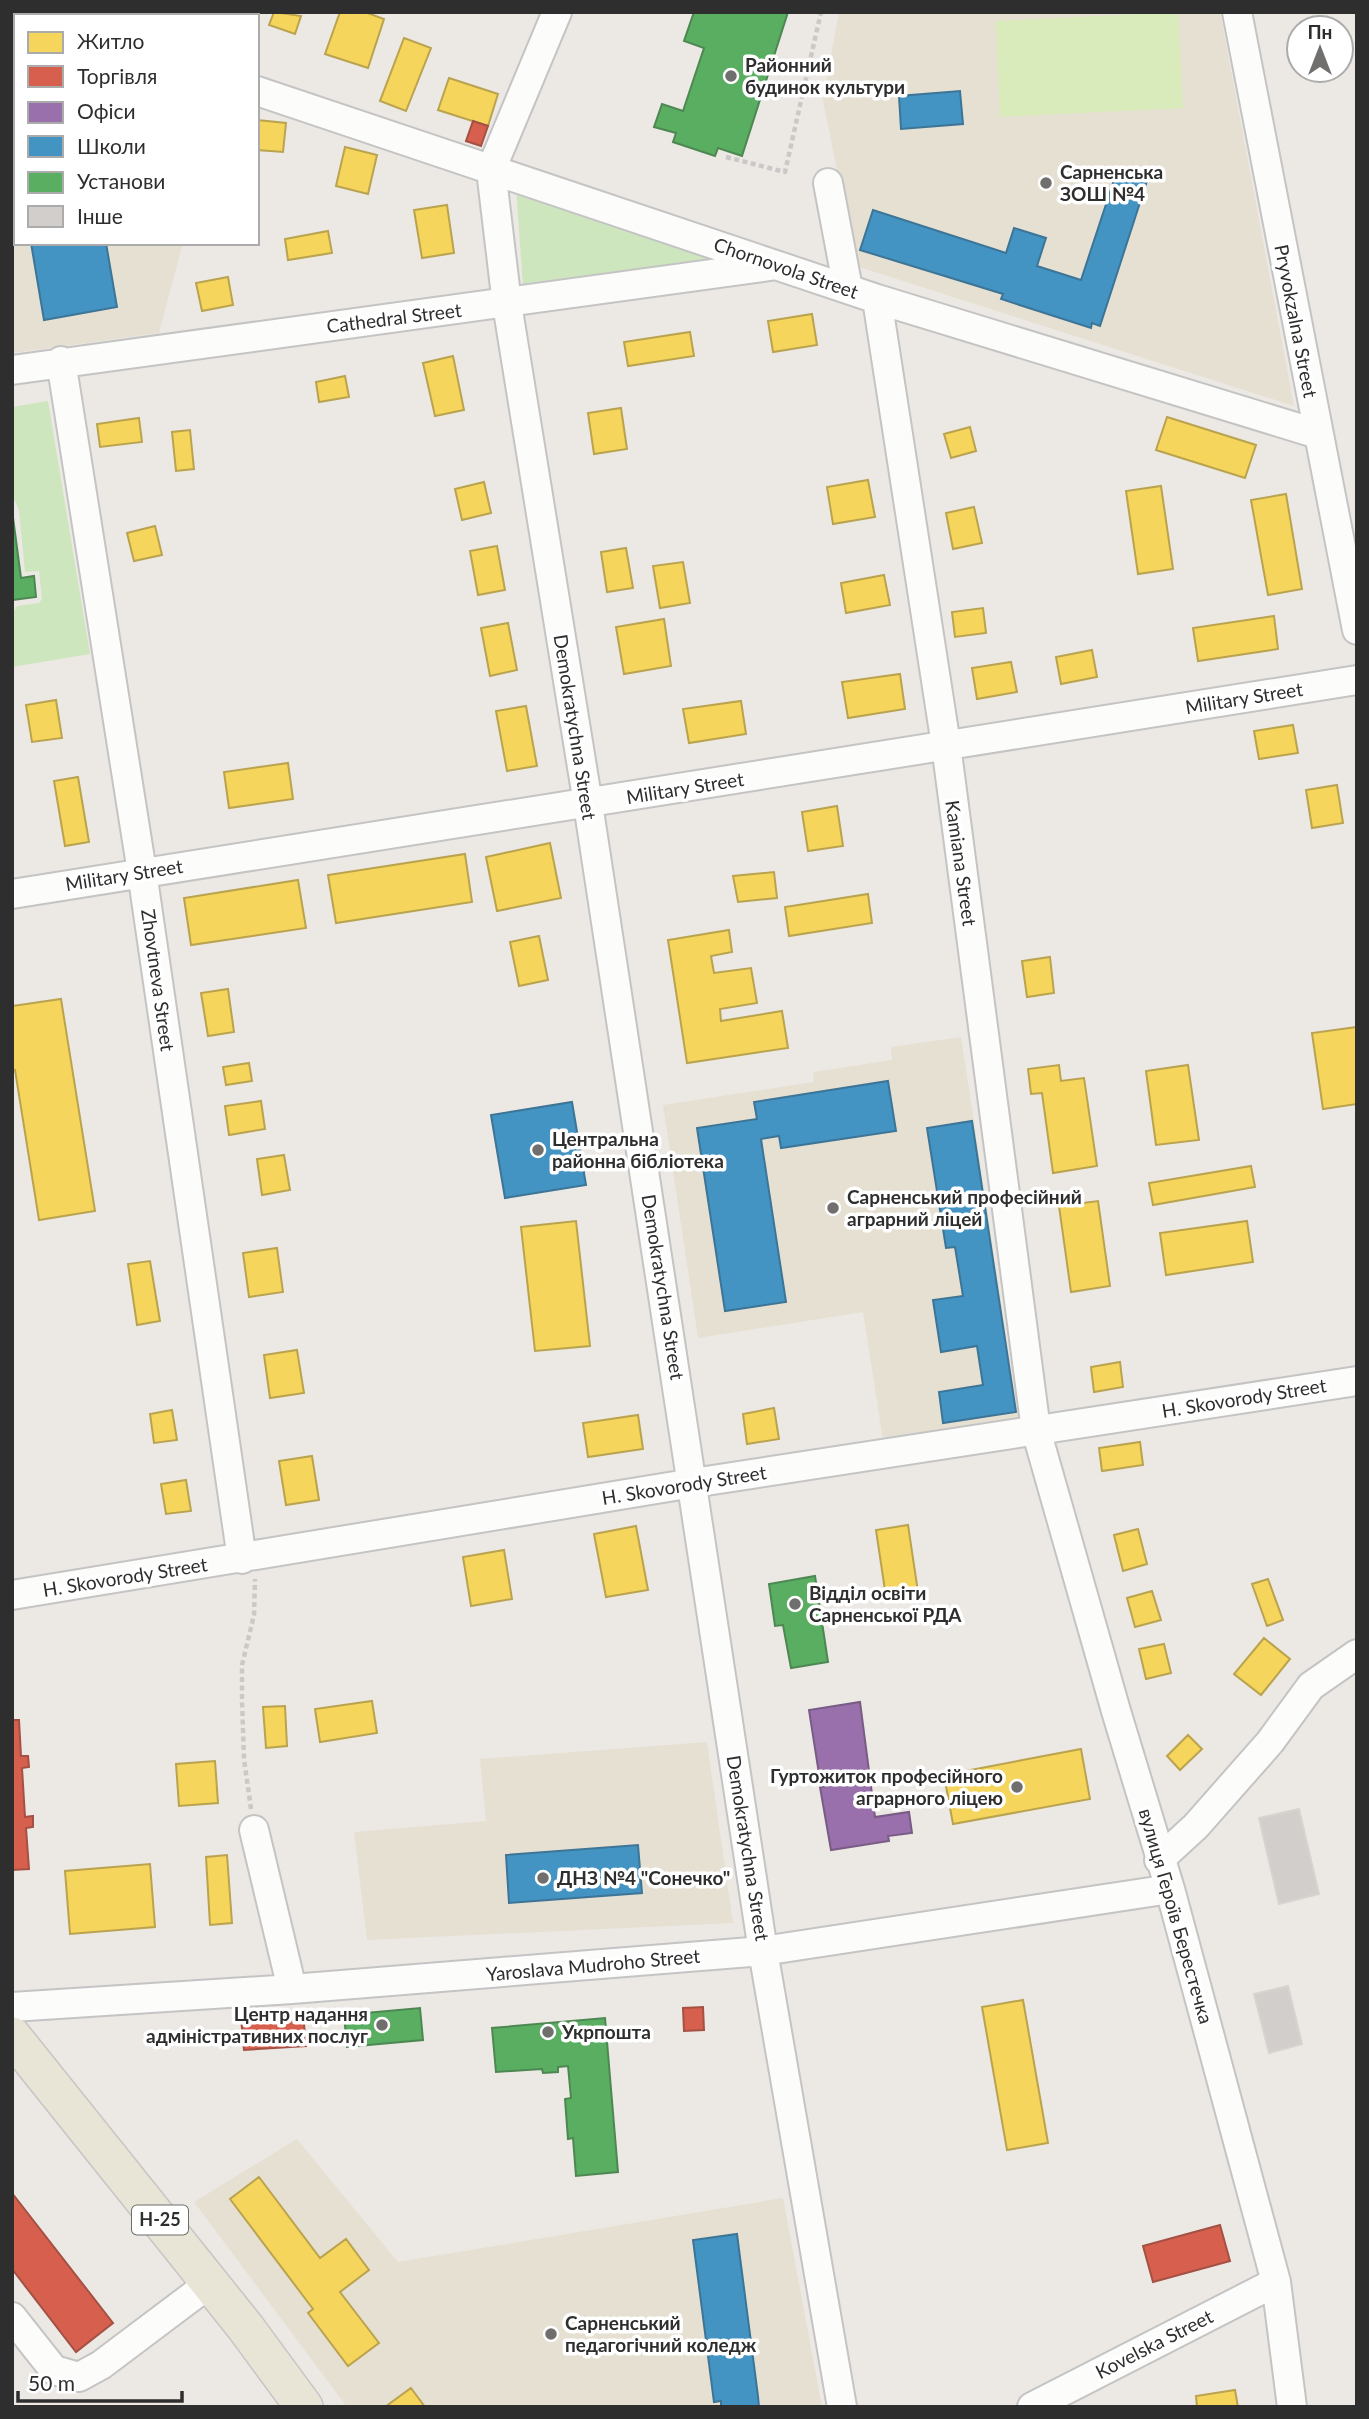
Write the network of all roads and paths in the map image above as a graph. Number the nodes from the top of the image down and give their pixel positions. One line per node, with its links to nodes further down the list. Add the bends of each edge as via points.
1 (557, 12): 6 (street, Demokratychna Street)
2 (821, 12): 5 (path, via 785,172 726,157)
3 (1237, 12): 14 (street, Pryvokzalna Street)
4 (259, 92): 6 (street, Chornovola Street)
5 (722, 169)
6 (491, 170): 8 (street, Chornovola Street); 11 (street, Demokratychna Street)
7 (828, 183): 9 (street)
8 (776, 265): 9 (street, Chornovola Street); 11 (street, Cathedral Street)
9 (848, 289): 10 (street, Chornovola Street)
10 (877, 299): 14 (street, Chornovola Street); 17 (street, Kamiana Street)
11 (507, 304): 12 (street, Cathedral Street); 18 (street, Demokratychna Street)
12 (61, 361): 13 (street, Cathedral Street); 19 (street, Zhovtneva Street)
13 (12, 370)
14 (1318, 434): 15 (street, Pryvokzalna Street)
15 (1357, 630)
16 (1357, 680): 17 (street, Military Street)
17 (946, 745): 18 (street, Military Street); 22 (street, Kamiana Street)
18 (588, 804): 19 (street, Military Street); 23 (street, Demokratychna Street)
19 (142, 872): 20 (street, Military Street); 24 (street, Zhovtneva Street)
20 (12, 894)
21 (1357, 1381): 22 (street, H. Skovorody Street)
22 (1036, 1430): 23 (street, H. Skovorody Street); 28 (street, вулиця Героїв Берестечка)
23 (693, 1483): 24 (street, H. Skovorody Street); 30 (street, Demokratychna Street)
24 (249, 1558): 25 (street, H. Skovorody Street); 27 (path, via 254,1615 242,1665 242,1700)
25 (12, 1595)
26 (1357, 1654): 28 (street, via 1311,1686 1270,1742)
27 (254, 1830): 31 (street)
28 (1160, 1860): 29 (street, вулиця Героїв Берестечка)
29 (1170, 1889): 30 (street, Yaroslava Mudroho Street); 34 (street, вулиця Героїв Берестечка)
30 (763, 1951): 31 (street, Yaroslava Mudroho Street); 38 (street, Demokratychna Street)
31 (292, 1989): 32 (street, Yaroslava Mudroho Street)
32 (12, 2007)
33 (12, 2036): 35 (main road, Н-25)
34 (1276, 2281): 39 (street, Kovelska Street); 40 (street, вулиця Героїв Берестечка)
35 (210, 2283): 36 (street, via 79,2377 54,2370); 37 (main road, Н-25)
36 (12, 2317)
37 (304, 2407)
38 (842, 2407)
39 (1032, 2407)
40 (1292, 2407)

